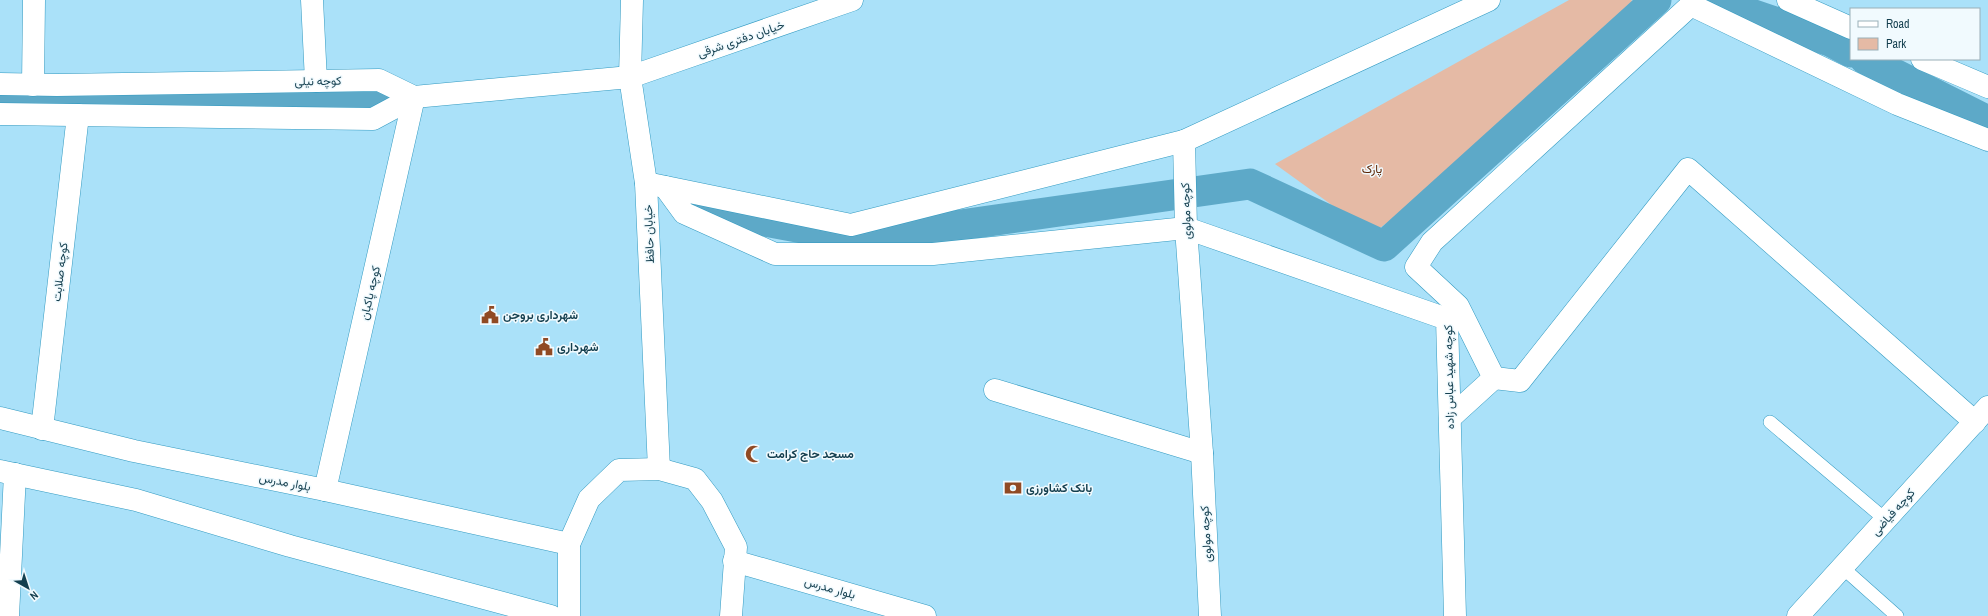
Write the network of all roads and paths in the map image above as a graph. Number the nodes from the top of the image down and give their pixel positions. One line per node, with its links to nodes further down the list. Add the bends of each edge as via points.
1 (34, 0): 12 (street)
2 (312, 0): 10 (street)
3 (632, 0): 9 (street, خیابان حافظ)
4 (852, 0): 9 (street, خیابان دفتری شرقی)
5 (1489, 0): 18 (street)
6 (1788, 0): 7 (street)
7 (1850, 28)
8 (1924, 60): 13 (street)
9 (630, 77): 14 (street); 19 (street, خیابان حافظ)
10 (316, 81): 12 (street, کوچه نیلی); 14 (street, کوچه نیلی, via 379,80)
11 (0, 84): 12 (street, کوچه نیلی)
12 (33, 85)
13 (1988, 87)
14 (414, 97): 16 (street, via 373,119); 31 (street, کوچه پاکبان)
15 (0, 114): 16 (street)
16 (78, 115): 27 (street, کوچه صلابت)
17 (1988, 140): 21 (street, via 1897,104 1691,6 1432,242 1416,267 1458,306)
18 (1184, 141): 19 (street, via 850,225); 20 (street, کوچه مولوی)
19 (656, 185): 20 (street, via 684,213 775,254 933,254); 29 (street, خیابان حافظ)
20 (1186, 228): 25 (street, کوچه شهید عباس زاده, via 1447,319); 28 (street, کوچه مولوی)
21 (1494, 378): 23 (street, via 1520,381 1688,169); 25 (street)
22 (995, 390): 28 (street)
23 (1982, 414): 32 (street, کوچه فیاضی)
24 (0, 418): 27 (street, بلوار مدرس)
25 (1450, 418): 42 (street, کوچه شهید عباس زاده)
26 (1770, 422): 32 (lane)
27 (42, 429): 31 (street, بلوار مدرس, via 134,451)
28 (1202, 454): 41 (street, کوچه مولوی)
29 (659, 469): 33 (street, via 619,470 590,499); 34 (street, via 694,479 712,501 736,548)
30 (8, 473): 36 (street); 37 (street, via 136,500 290,546)
31 (325, 490): 33 (street, بلوار مدرس)
32 (1886, 520): 35 (street, کوچه فیاضی)
33 (569, 544): 38 (street)
34 (734, 561): 39 (street); 40 (street, بلوار مدرس)
35 (1843, 568): 43 (street, کوچه فیاضی); 44 (lane)
36 (8, 616)
37 (551, 616)
38 (568, 616)
39 (731, 616)
40 (925, 616)
41 (1210, 616)
42 (1455, 616)
43 (1798, 616)
44 (1897, 616)

